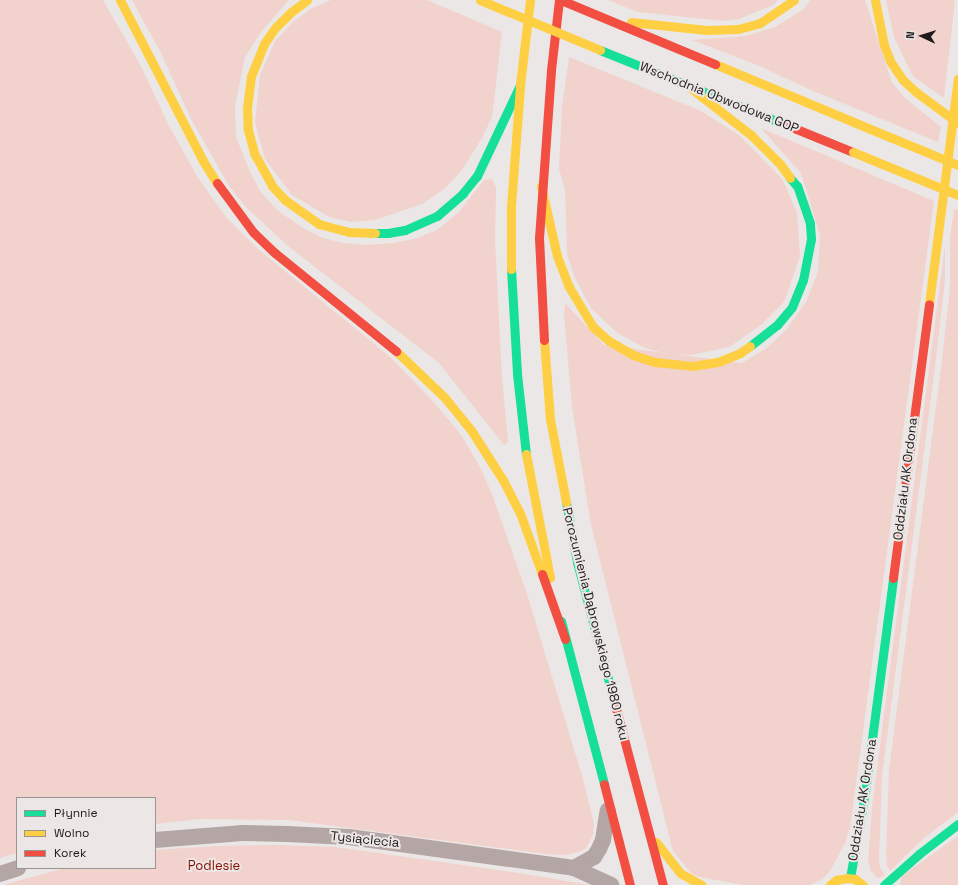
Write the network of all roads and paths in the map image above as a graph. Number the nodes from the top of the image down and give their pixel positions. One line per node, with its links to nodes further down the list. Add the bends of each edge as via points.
1 (120, 0): 16 (main road, via 203,161 253,232 291,266 387,342 445,398 471,430 503,480 520,513)
2 (308, 0): 11 (main road, via 275,28 264,44 251,76 247,107 248,130 254,153 272,186 285,200 319,224 349,232 388,233 405,230 437,216 463,193 477,176)
3 (480, 0): 10 (main road, Wschodnia Obwodowa GOP, bridge)
4 (530, 0): 11 (main road)
5 (560, 0): 8 (main road); 14 (main road, Porozumienia Dąbrowskiego 1980 roku, via 551,70)
6 (794, 0): 8 (main road, via 760,23 738,29 707,30)
7 (875, 0): 12 (main road, bridge, via 884,45 902,80)
8 (605, 18): 13 (main road, bridge)
9 (958, 79): 24 (main road, Oddziału AK Ordona, via 865,792)
10 (684, 83): 14 (main road, via 751,134 797,186 805,205 811,239 803,280 792,307 777,325 760,339 740,353 718,362 692,366 655,362 633,355 609,341 593,327 569,287 557,256); 15 (main road, Wschodnia Obwodowa GOP, bridge)
11 (520, 85): 16 (main road, via 511,206 511,288 517,374 530,477)
12 (958, 123)
13 (958, 165)
14 (542, 186): 19 (main road, Porozumienia Dąbrowskiego 1980 roku, via 539,272 550,419 577,562)
15 (958, 195)
16 (565, 639): 17 (main road)
17 (609, 805): 21 (street, via 599,849 594,857); 26 (main road)
18 (958, 824): 31 (main road)
19 (649, 833): 27 (main road, Porozumienia Dąbrowskiego 1980 roku); 28 (main road, via 680,873)
20 (156, 840): 21 (street, Tysiąclecia, via 243,833 307,834 403,844)
21 (574, 868): 25 (street, Tysiąclecia)
22 (16, 869): 23 (street)
23 (0, 874)
24 (850, 878): 29 (main road, via 840,878); 30 (main road)
25 (612, 885)
26 (630, 885)
27 (663, 885)
28 (702, 885)
29 (830, 885)
30 (863, 885)
31 (884, 885)

